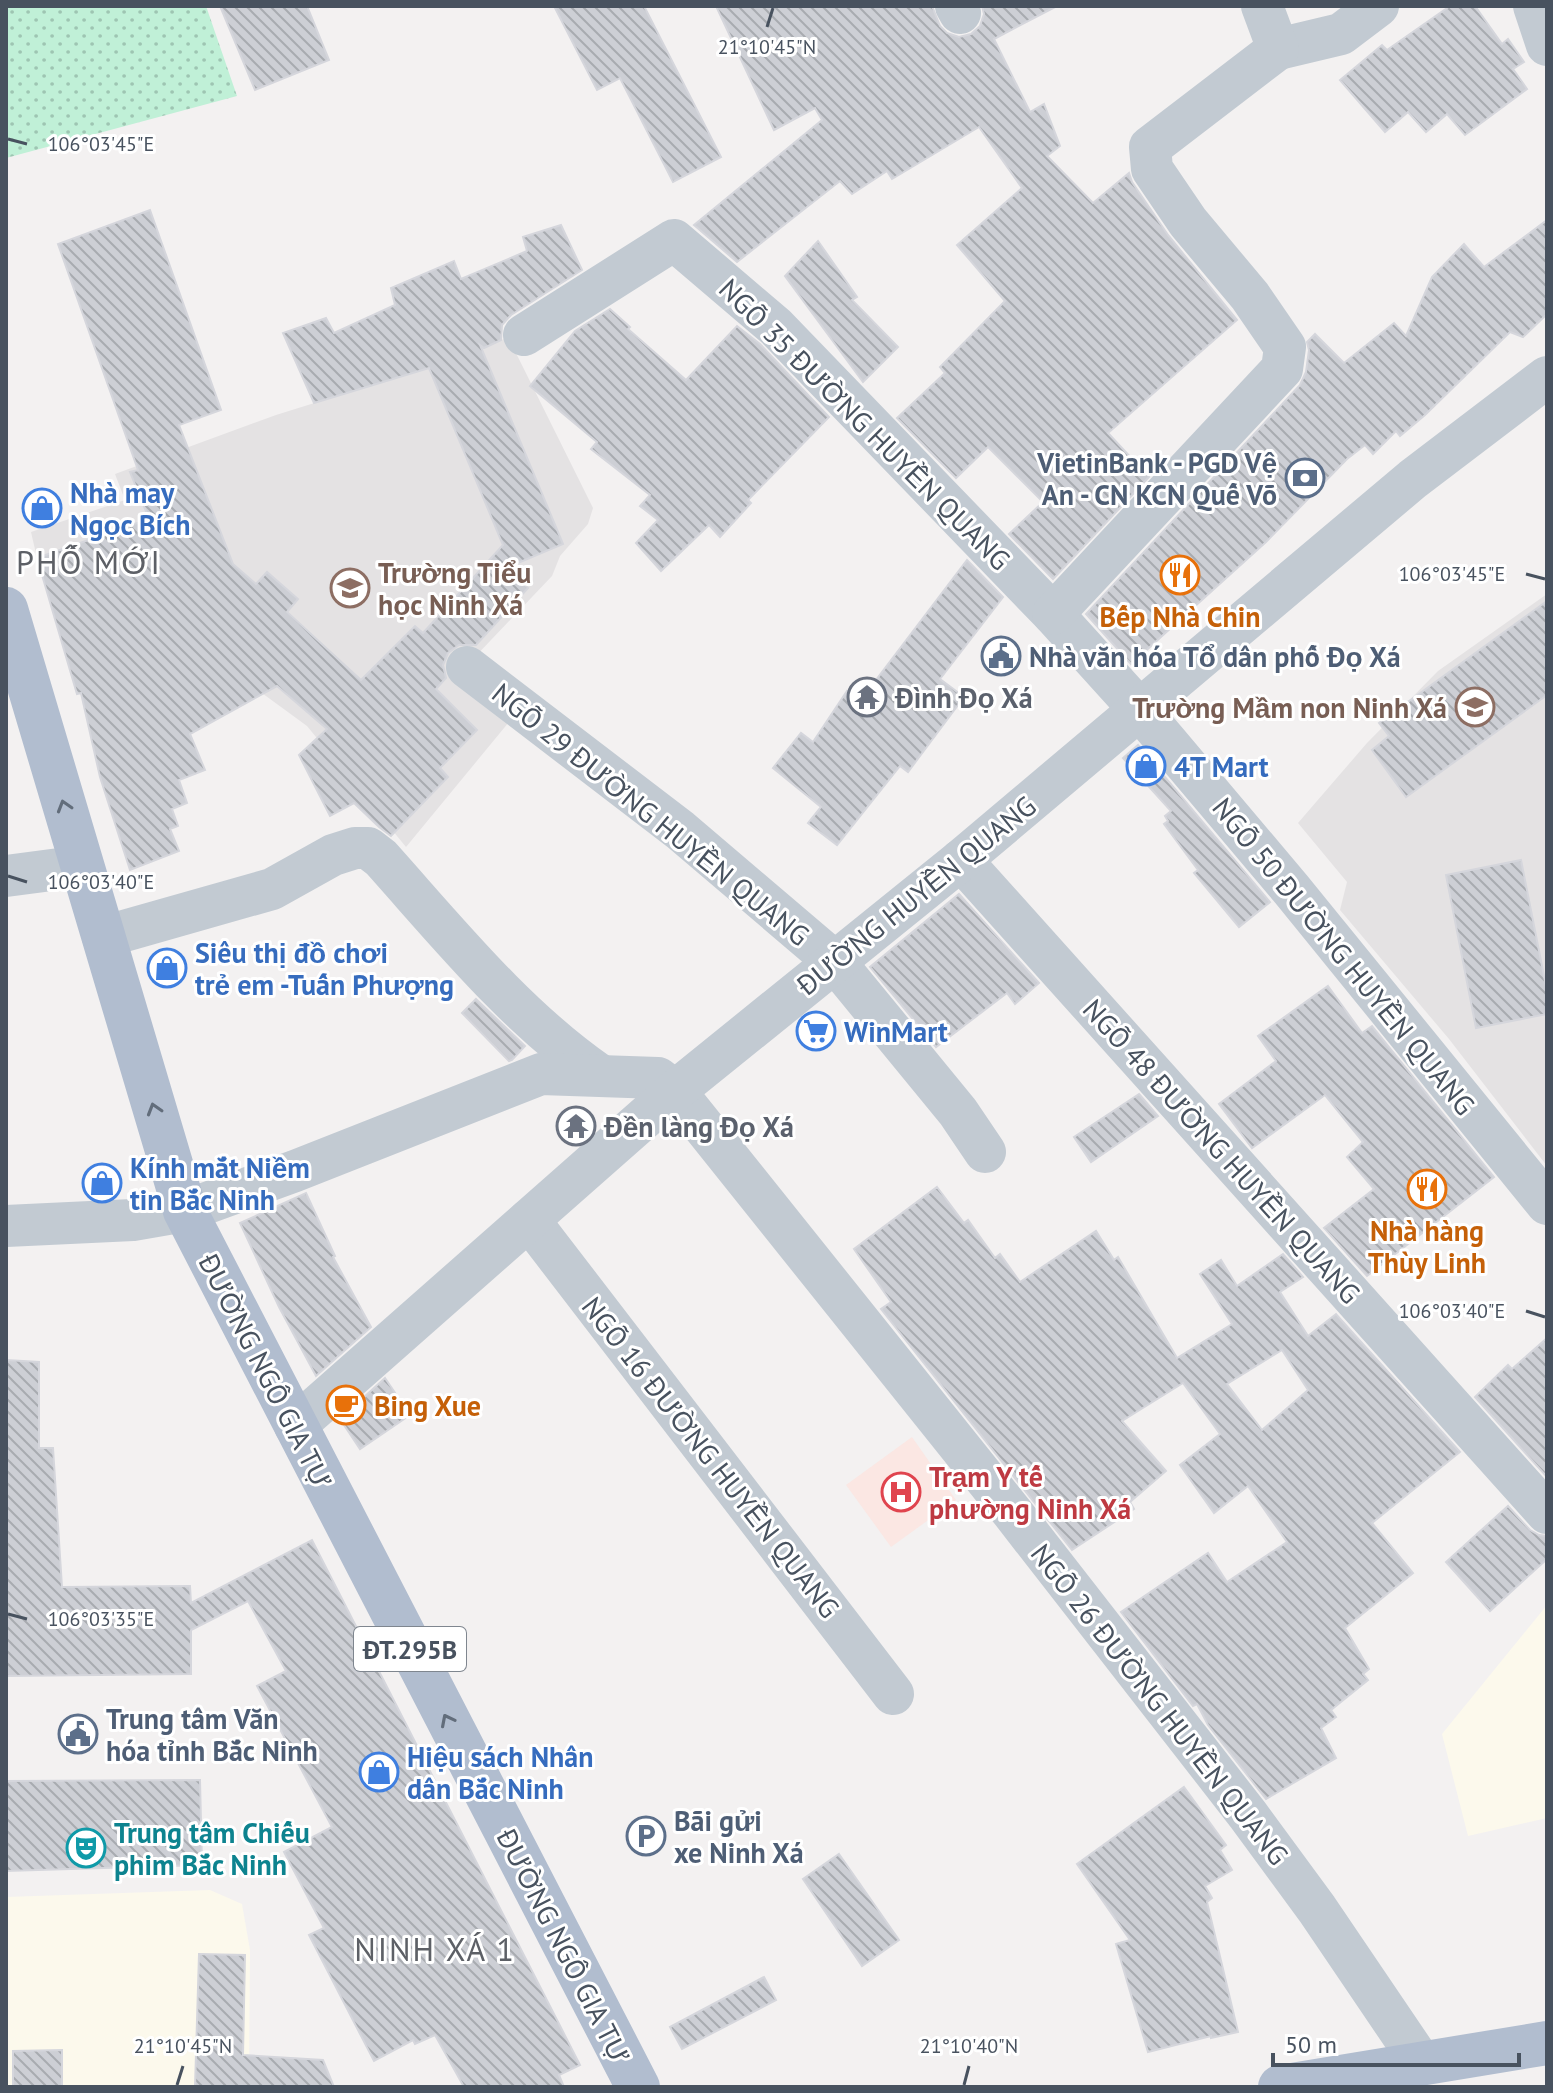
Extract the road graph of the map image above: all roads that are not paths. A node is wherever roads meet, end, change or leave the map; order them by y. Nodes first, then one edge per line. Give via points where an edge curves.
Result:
1 (1262, 6) edge
2 (1378, 6) edge
3 (1534, 6) edge
4 (1547, 45) edge
5 (1278, 49) junction
6 (524, 335) dead end
7 (1547, 377) edge
8 (6, 609) edge
9 (1053, 614) junction
10 (467, 667) dead end
11 (1139, 709) junction
12 (961, 860) junction
13 (82, 866) junction
14 (6, 876) edge
15 (103, 937) junction
16 (835, 962) junction
17 (600, 1075) junction
18 (675, 1091) junction
19 (985, 1152) dead end
20 (1547, 1204) edge
21 (185, 1211) junction
22 (529, 1220) junction
23 (6, 1226) edge
24 (295, 1426) junction
25 (1547, 1513) edge
26 (893, 1694) dead end
27 (1547, 2043) edge
28 (1422, 2064) junction
29 (1300, 2085) edge
30 (638, 2087) edge

1 - 5 street
2 - 5 street via 1341,34
3 - 4 street
5 - 9 street via 1150,147 1152,169 1285,347 1282,369
6 - 9 street, NGÕ 35 ĐƯỜNG HUYỀN QUANG via 674,240 776,327
7 - 11 street, ĐƯỜNG HUYỀN QUANG via 1413,479
13 -> 8 main road, ĐƯỜNG NGÔ GIA TỰ / ĐT.295B
9 - 11 street, NGÕ 35 ĐƯỜNG HUYỀN QUANG
10 - 16 street, NGÕ 29 ĐƯỜNG HUYỀN QUANG via 680,830
11 - 12 street, ĐƯỜNG HUYỀN QUANG
11 - 20 street, NGÕ 50 ĐƯỜNG HUYỀN QUANG
12 - 16 street, ĐƯỜNG HUYỀN QUANG
12 - 25 street, NGÕ 48 ĐƯỜNG HUYỀN QUANG
13 - 14 street
13 - 15 main road, ĐƯỜNG NGÔ GIA TỰ / ĐT.295B
15 - 17 street via 272,889 333,855 368,848 562,1049
21 -> 15 main road, ĐƯỜNG NGÔ GIA TỰ / ĐT.295B
16 - 18 street, ĐƯỜNG HUYỀN QUANG
16 - 19 street, NGÕ 29 ĐƯỜNG HUYỀN QUANG
17 - 18 street via 658,1078
17 - 21 street via 530,1077
18 - 22 street, ĐƯỜNG HUYỀN QUANG
18 - 28 street, NGÕ 26 ĐƯỜNG HUYỀN QUANG via 1248,1815
21 - 23 street via 133,1220
21 - 24 main road, ĐƯỜNG NGÔ GIA TỰ / ĐT.295B
22 - 24 street, ĐƯỜNG HUYỀN QUANG
22 - 26 street, NGÕ 16 ĐƯỜNG HUYỀN QUANG
30 -> 24 main road, ĐƯỜNG NGÔ GIA TỰ / ĐT.295B
27 - 28 main road
28 - 29 main road

